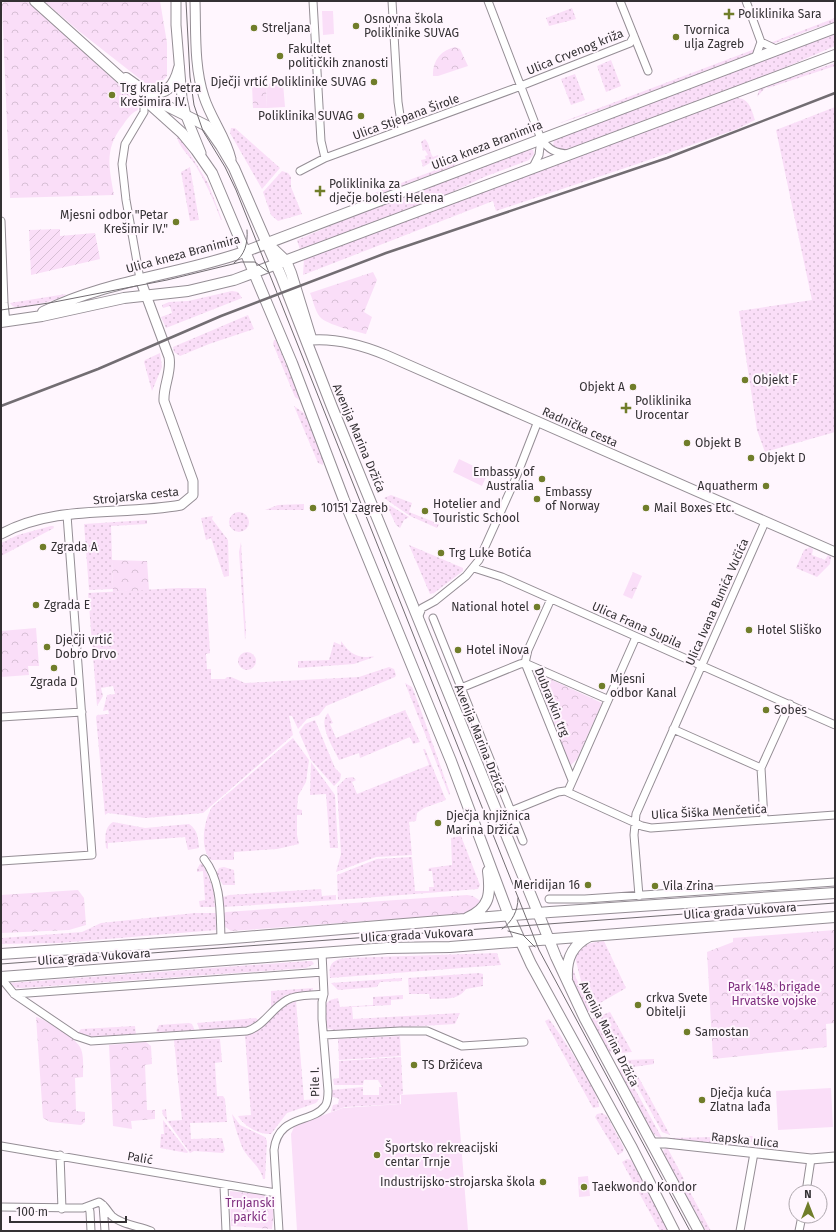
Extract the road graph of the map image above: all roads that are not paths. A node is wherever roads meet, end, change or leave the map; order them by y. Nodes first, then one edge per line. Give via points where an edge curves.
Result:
1 (36, 1) edge
2 (195, 1) edge
3 (313, 1) edge
4 (392, 1) edge
5 (488, 1) edge
6 (620, 1) edge
7 (746, 1) edge
8 (175, 2) edge
9 (835, 28) edge
10 (634, 36) junction
11 (761, 42) junction
12 (778, 50) junction
13 (835, 55) edge
14 (755, 59) junction
15 (179, 68) junction
16 (648, 72) dead end
17 (522, 86) junction
18 (145, 96) junction
19 (186, 116) junction
20 (402, 129) junction
21 (541, 139) junction
22 (569, 154) junction
23 (325, 158) junction
24 (205, 161) junction
25 (532, 167) junction
26 (234, 168) junction
27 (300, 171) dead end
28 (1, 221) edge
29 (267, 243) junction
30 (246, 251) junction
31 (281, 263) junction
32 (255, 272) junction
33 (140, 279) junction
34 (145, 295) junction
35 (33, 318) junction
36 (4, 322) edge
37 (311, 340) junction
38 (315, 365) junction
39 (538, 421) junction
40 (67, 515) junction
41 (765, 522) junction
42 (1, 534) edge
43 (835, 552) edge
44 (474, 568) junction
45 (551, 599) junction
46 (418, 618) junction
47 (433, 618) dead end
48 (636, 637) junction
49 (525, 663) junction
50 (702, 665) junction
51 (461, 688) junction
52 (607, 699) junction
53 (790, 704) junction
54 (82, 712) junction
55 (1, 717) edge
56 (835, 724) edge
57 (673, 730) junction
58 (761, 768) junction
59 (572, 780) junction
60 (568, 791) junction
61 (511, 811) junction
62 (835, 816) edge
63 (764, 820) junction
64 (634, 822) junction
65 (523, 841) dead end
66 (487, 855) junction
67 (204, 859) dead end
68 (1, 861) edge
69 (835, 882) edge
70 (835, 893) edge
71 (639, 896) junction
72 (549, 899) dead end
73 (537, 913) junction
74 (509, 916) junction
75 (835, 917) edge
76 (458, 920) junction
77 (595, 934) junction
78 (548, 938) junction
79 (222, 939) junction
80 (521, 941) junction
81 (322, 953) junction
82 (1, 954) edge
83 (323, 972) junction
84 (1, 977) edge
85 (569, 984) junction
86 (14, 994) junction
87 (324, 994) junction
88 (324, 1035) junction
89 (524, 1042) dead end
90 (652, 1143) junction
91 (1, 1146) edge
92 (754, 1153) junction
93 (60, 1155) junction
94 (811, 1158) junction
95 (835, 1158) edge
96 (807, 1184) edge
97 (224, 1186) junction
98 (276, 1193) junction
99 (104, 1206) junction
100 (1, 1207) edge
101 (89, 1207) junction
102 (62, 1209) junction
103 (90, 1231) edge
104 (105, 1231) edge
105 (151, 1231) edge
106 (226, 1231) edge
107 (279, 1231) edge
108 (674, 1231) edge
109 (699, 1231) edge
110 (740, 1231) edge

1 - 18 main road via 114,70 125,83
2 - 26 street via 201,88 225,140
3 - 23 street via 321,141
4 - 20 street
5 - 17 street, Ulica Crvenog križa
6 - 10 street
7 - 11 street
8 - 15 street
9 - 12 main road, Ulica kneza Branimira
10 - 16 street
10 - 17 street, Ulica Crvenog križa via 630,43
11 - 12 street
11 - 14 street
12 - 14 main road, Ulica kneza Branimira
13 - 22 main road, Ulica kneza Branimira
14 - 21 main road, Ulica kneza Branimira
15 - 18 main road via 176,80 166,92
15 - 19 street
17 - 20 street, Ulica Stjepana Širole
17 - 21 street, Ulica Crvenog križa
18 - 19 main road
18 - 24 main road via 182,133
18 - 33 street via 144,112 125,144 122,164
19 - 24 street
19 - 26 main road via 203,123 210,130
20 - 23 street, Ulica Stjepana Širole
21 - 22 street, Ulica Crvenog križa via 556,153
21 - 25 street via 539,155
21 - 29 main road, Ulica kneza Branimira
22 - 25 main road, Ulica kneza Branimira
23 - 27 street, Ulica Stjepana Širole
24 - 30 main road
25 - 31 main road, Ulica kneza Branimira
26 - 29 main road
28 - 36 street
29 - 30 main road, Ulica kneza Branimira
29 - 31 main road, Avenija Marina Držića
30 - 32 main road
30 - 33 main road, Ulica kneza Branimira via 216,261
31 - 32 main road, Ulica kneza Branimira
31 - 37 main road via 302,303
31 - 38 main road, Avenija Marina Držića
32 - 34 main road, Ulica kneza Branimira via 208,287
32 - 66 main road
33 - 34 street, Strojarska cesta
33 - 35 main road, Ulica kneza Branimira via 65,301
34 - 35 main road, Ulica kneza Branimira via 110,300
34 - 40 street, Strojarska cesta via 169,357 170,367 164,400 194,482 193,495 184,504 177,506
35 - 36 main road, Ulica kneza Branimira
37 - 38 main road
37 - 39 street, Radnička cesta via 343,341 376,351
38 - 46 main road, Avenija Marina Držića
39 - 41 street, Radnička cesta
39 - 44 street via 504,506
40 - 42 street, Strojarska cesta via 27,523
40 - 54 street
41 - 43 street, Radnička cesta
41 - 50 street, Ulica Ivana Bunića Vučića
44 - 45 street, Ulica Frana Supila via 490,572
44 - 46 street via 435,601 422,608
45 - 48 street, Ulica Frana Supila
45 - 49 street via 528,650
46 - 73 main road, Avenija Marina Držića
47 - 51 street, Avenija Marina Držića
48 - 50 street, Ulica Frana Supila
48 - 52 street
49 - 51 street
49 - 52 street, Dubravkin trg
49 - 59 street, Dubravkin trg
50 - 53 street, Ulica Frana Supila
50 - 57 street, Ulica Ivana Bunića Vučića
51 - 61 street, Avenija Marina Držića
52 - 59 street
53 - 56 street, Ulica Frana Supila
53 - 58 street
54 - 55 street
54 - 68 street via 92,855
57 - 58 street
57 - 64 street, Ulica Ivana Bunića Vučića
58 - 63 street
59 - 60 street
60 - 61 street via 558,792
60 - 64 street, Ulica Šiška Menčetića
61 - 65 street, Avenija Marina Držića
62 - 63 street, Ulica Šiška Menčetića
63 - 64 street, Ulica Šiška Menčetića via 656,828
64 - 71 street, Ulica Ivana Bunića Vučića
66 - 74 main road
66 - 76 main road via 490,886 487,901 477,913
67 - 79 street via 212,870 217,884
69 - 71 street, Ulica grada Vukovara
70 - 73 main road, Ulica grada Vukovara
71 - 72 street, Ulica grada Vukovara
73 - 74 main road, Ulica grada Vukovara
73 - 78 main road, Avenija Marina Držića
74 - 76 main road, Ulica grada Vukovara
74 - 80 main road
75 - 77 main road, Ulica grada Vukovara
76 - 79 main road, Ulica grada Vukovara
77 - 78 main road, Ulica grada Vukovara
77 - 85 main road via 583,940 570,953 567,968
78 - 80 main road, Ulica grada Vukovara
78 - 85 main road, Avenija Marina Držića
79 - 82 main road, Ulica grada Vukovara
80 - 81 main road, Ulica grada Vukovara
80 - 108 main road
81 - 83 street, Pile I.
81 - 84 main road, Ulica grada Vukovara
83 - 86 street
83 - 87 street, Pile I.
84 - 86 street, Ulica grada Vukovara
85 - 90 main road, Avenija Marina Držića via 585,1019
86 - 87 street, Ulica grada Vukovara via 76,1036 91,1042 247,1031 258,1027 288,999 295,996
87 - 88 street, Pile I.
88 - 89 street via 400,1030 427,1031 462,1046
88 - 98 street, Pile I. via 327,1101 322,1109 291,1124 278,1136 274,1150
90 - 92 street, Rapska ulica
90 - 109 main road, Avenija Marina Držića
91 - 93 street, Palić
92 - 94 street, Rapska ulica
92 - 110 street
93 - 97 street, Palić
93 - 102 street
94 - 95 street, Rapska ulica
94 - 96 street
97 - 98 street, Palić
97 - 106 street
98 - 107 street, Pile I.
99 - 101 street via 99,1202
99 - 104 street
99 - 105 street via 112,1216
100 - 102 street
101 - 102 street
101 - 103 street

